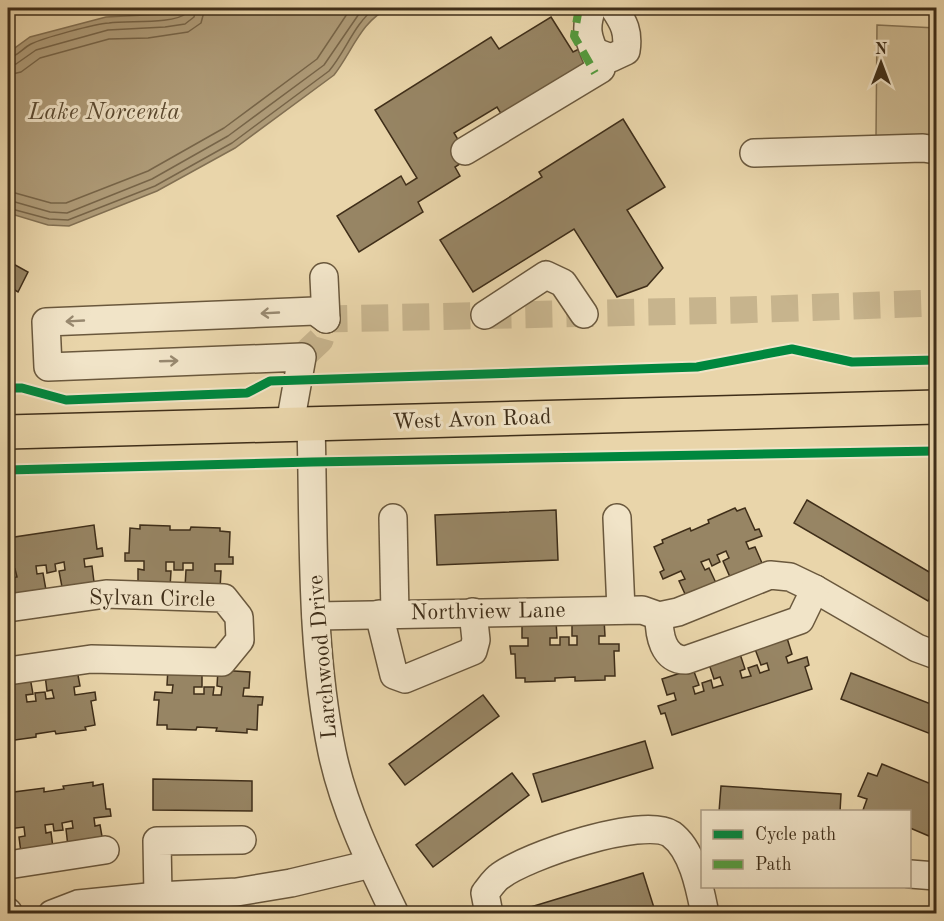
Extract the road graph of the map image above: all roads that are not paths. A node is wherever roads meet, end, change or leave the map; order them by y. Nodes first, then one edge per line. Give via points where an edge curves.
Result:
1 (592, 8) edge
2 (614, 8) edge
3 (596, 52) junction
4 (936, 150) edge
5 (465, 151) dead end
6 (754, 153) dead end
7 (324, 277) dead end
8 (584, 314) dead end
9 (485, 315) dead end
10 (936, 407) edge
11 (300, 424) junction
12 (8, 432) edge
13 (393, 518) dead end
14 (617, 518) dead end
15 (815, 589) junction
16 (8, 608) edge
17 (621, 610) junction
18 (473, 612) junction
19 (387, 614) junction
20 (316, 616) junction
21 (659, 616) junction
22 (936, 655) edge
23 (8, 671) edge
24 (242, 840) dead end
25 (105, 850) dead end
26 (371, 864) junction
27 (8, 865) edge
28 (699, 873) edge
29 (911, 874) edge
30 (936, 876) edge
31 (701, 888) edge
32 (143, 902) edge
33 (238, 902) edge
34 (52, 914) edge
35 (395, 914) edge
36 (489, 914) edge
37 (705, 914) edge

1 - 3 street via 587,22
2 - 3 street via 627,27 626,51 610,58
3 - 5 street via 601,69
4 - 6 street
7 -> 11 street, Larchwood Drive via 326,319 315,311 46,322 48,367 302,357
8 - 9 street via 562,283 546,275
10 - 11 main road, West Avon Road
11 - 12 main road, West Avon Road
11 - 20 street, Larchwood Drive
13 - 19 street
14 - 17 street
15 - 21 street, Northview Lane via 790,577 770,575
15 - 21 street via 800,620 686,660 670,656 659,633
15 - 22 street, Northview Lane
16 - 23 street, Sylvan Circle via 106,594 224,598 239,617 240,640 222,662 91,658
17 - 18 street, Northview Lane
17 - 21 street, Northview Lane via 642,610
18 - 19 street, Northview Lane
18 - 19 street via 473,651 405,679 394,675
19 - 20 street, Northview Lane
20 - 26 street, Larchwood Drive via 333,753 346,802
24 - 32 street via 157,841
25 - 27 street
26 - 33 street via 291,883
26 - 35 street, Larchwood Drive
28 - 36 street via 670,834 650,829 621,831 535,857 500,876 485,893
29 - 30 street
31 - 37 street
32 - 33 street
32 - 34 street via 78,904

